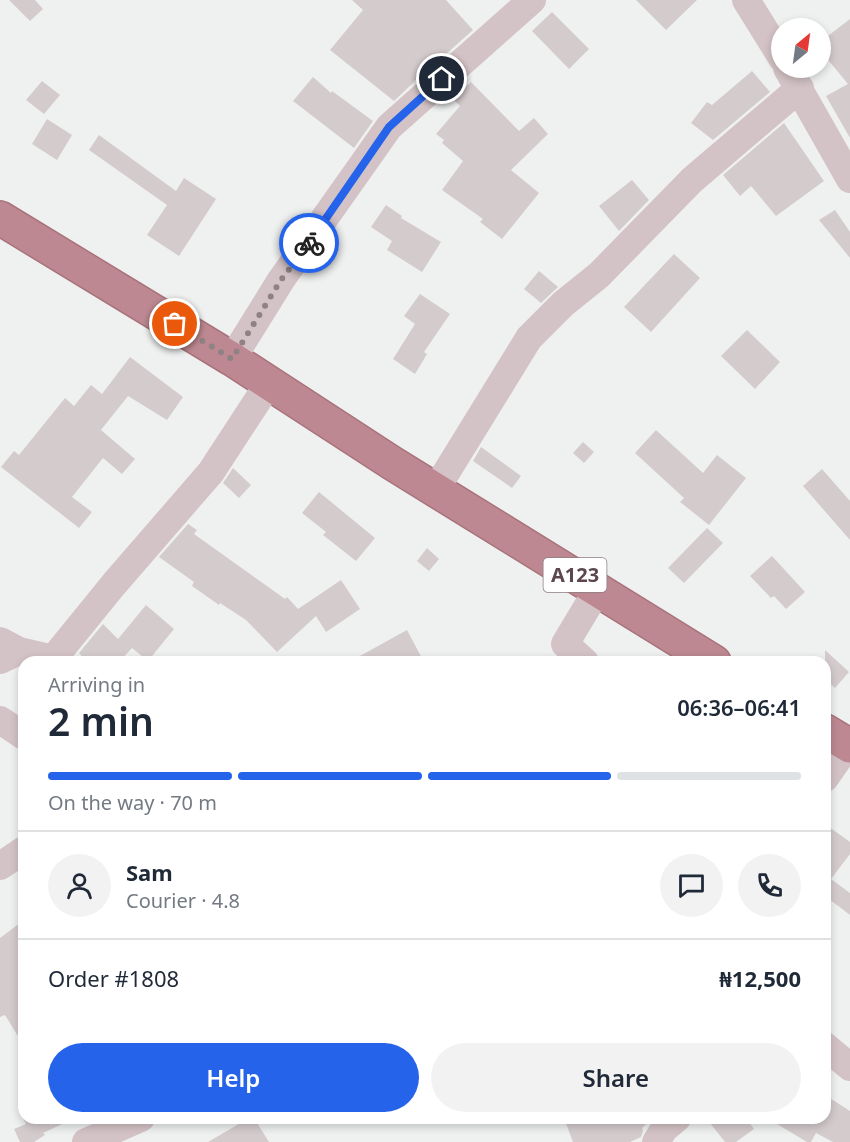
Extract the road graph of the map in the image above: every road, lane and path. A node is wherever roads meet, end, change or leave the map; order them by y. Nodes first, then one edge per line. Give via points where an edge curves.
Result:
1 (532, 0) edge
2 (746, 0) edge
3 (771, 40) edge
4 (793, 78) edge
5 (850, 179) edge
6 (2, 222) edge
7 (232, 359) junction
8 (268, 383) junction
9 (436, 489) junction
10 (598, 589) junction
11 (6, 651) edge
12 (33, 656) edge
13 (57, 656) edge
14 (578, 656) edge
15 (704, 656) edge
16 (0, 720) edge
17 (18, 732) edge
18 (841, 741) edge
19 (831, 764) edge
20 (18, 854) edge
21 (0, 866) edge
22 (831, 1051) edge
23 (850, 1067) edge
24 (127, 1124) edge
25 (670, 1124) edge
26 (86, 1142) edge
27 (656, 1142) edge

1 - 7 street via 389,127 281,280
2 - 3 street
4 - 5 street
4 - 9 street via 599,275 529,339
6 - 7 highway, A123
7 - 8 highway, A123
8 - 9 highway, A123
8 - 13 street via 211,472
9 - 10 highway, A123
10 - 14 street via 565,644
10 - 15 highway, A123
11 - 12 street
16 - 17 street
18 - 19 street
20 - 21 street
22 - 23 street
24 - 26 street
25 - 27 street

